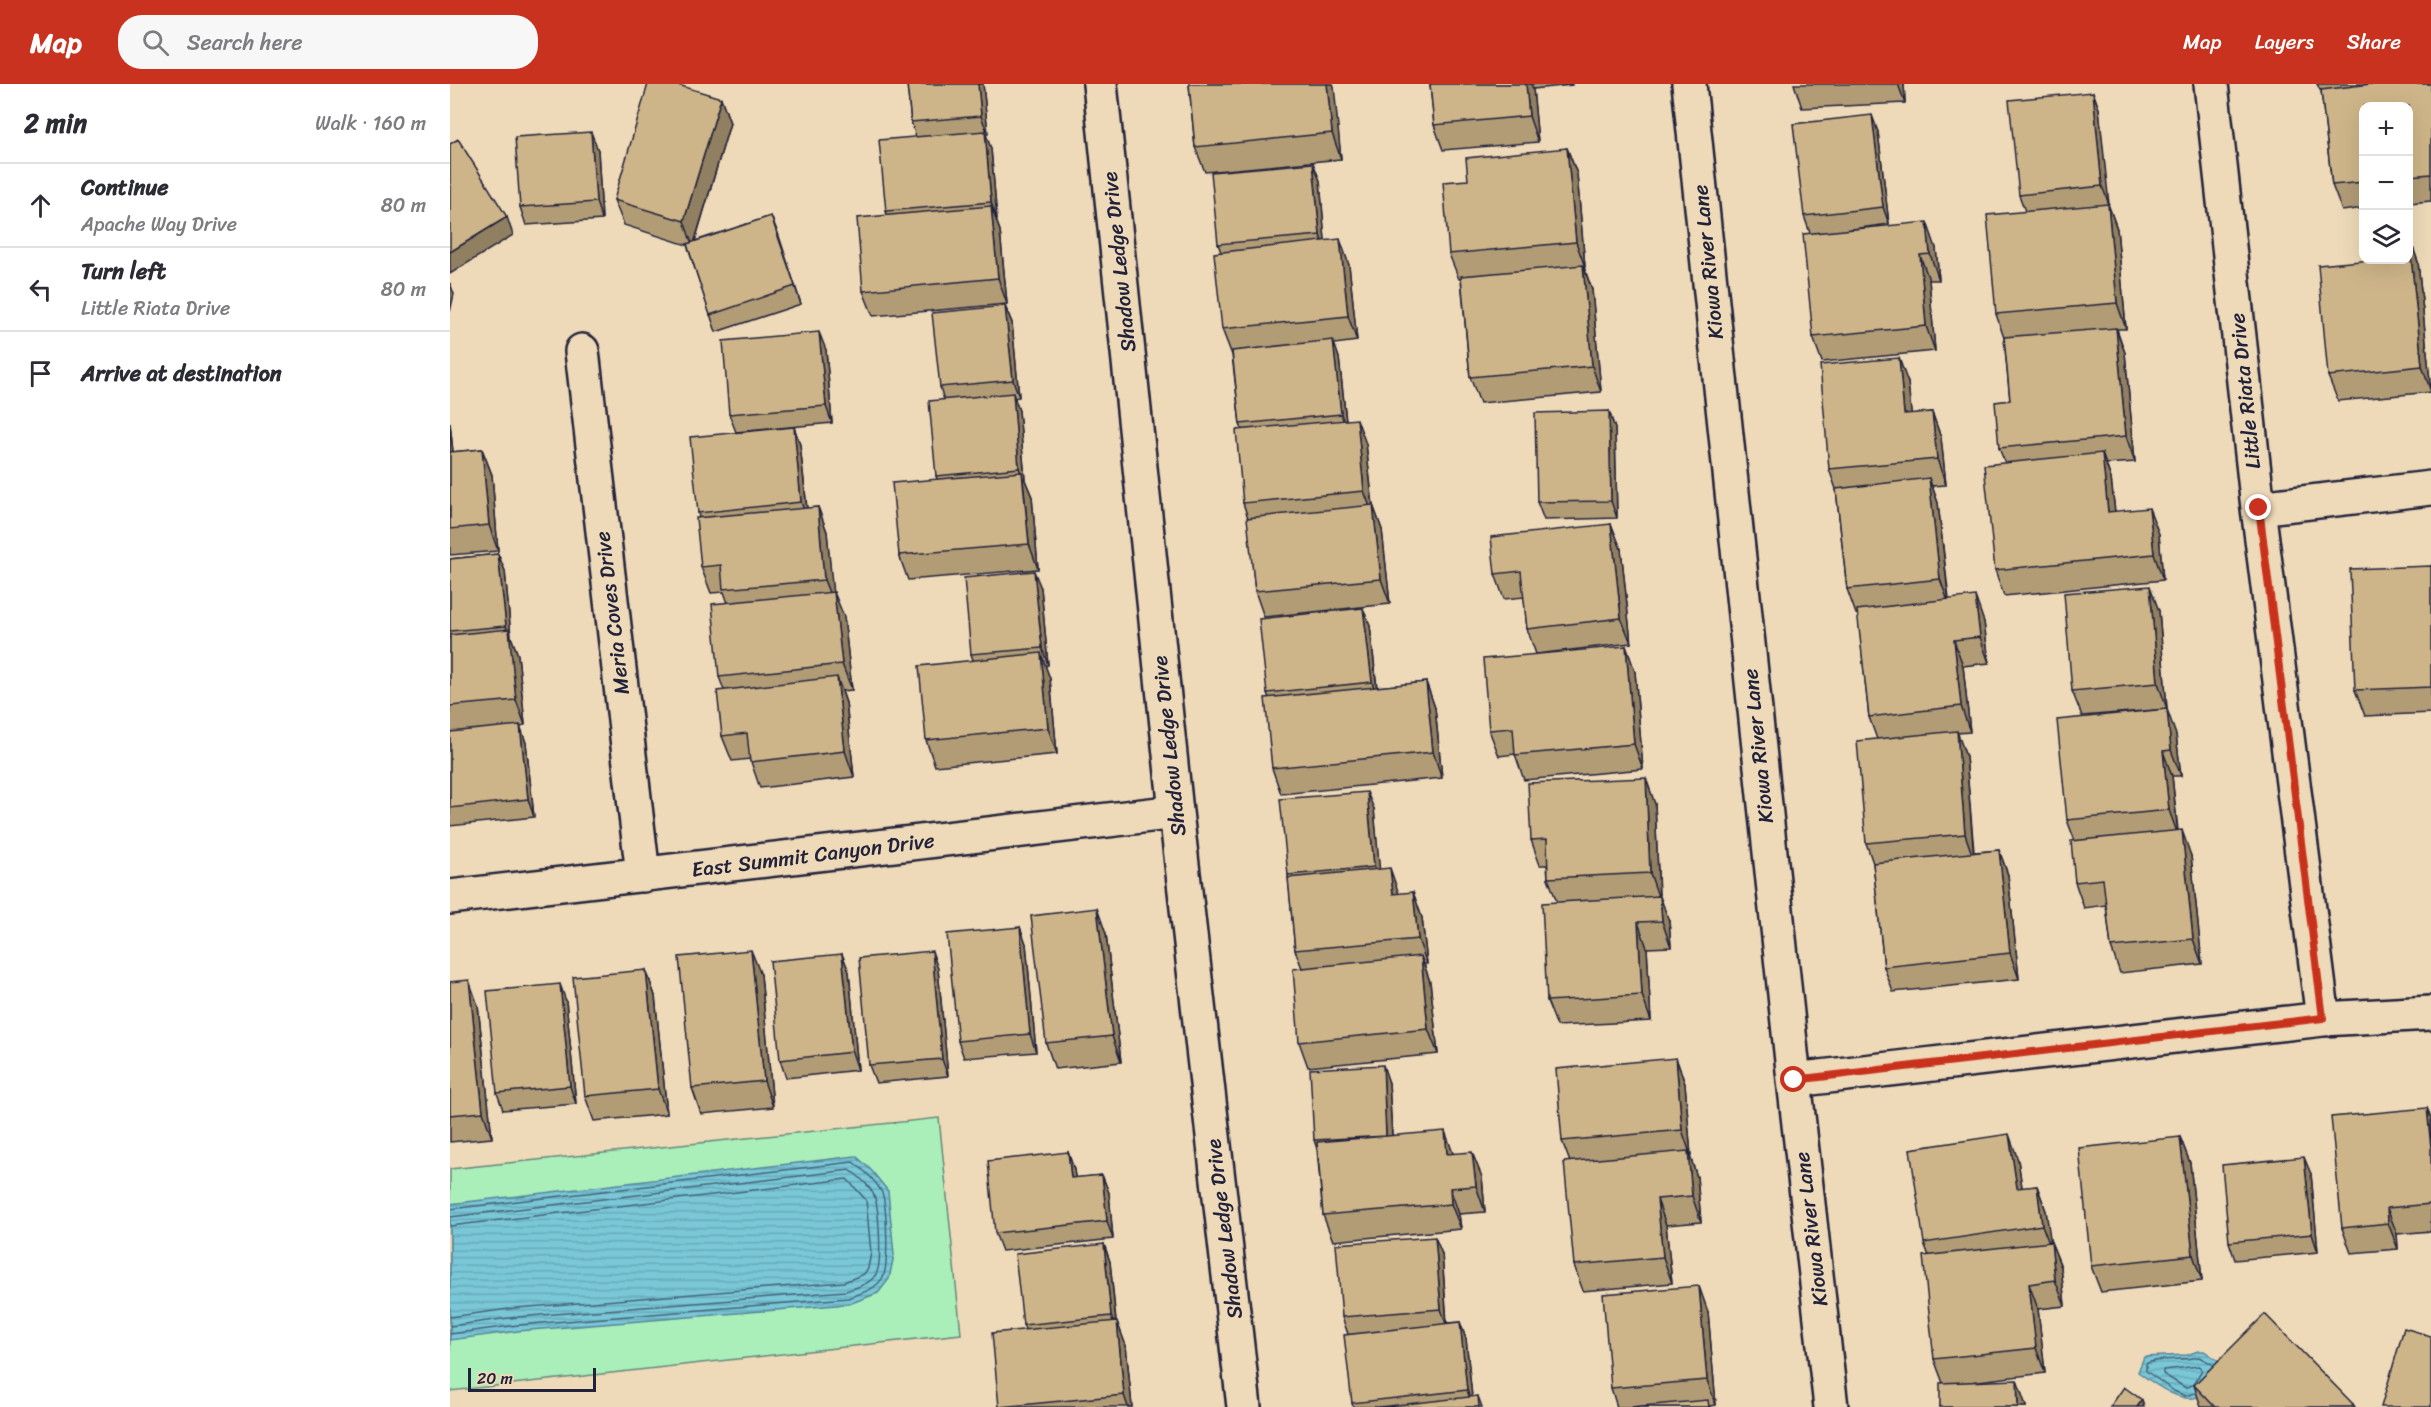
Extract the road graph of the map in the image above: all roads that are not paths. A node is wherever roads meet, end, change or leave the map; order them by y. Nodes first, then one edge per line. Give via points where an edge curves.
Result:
1 (1100, 84) edge
2 (1689, 84) edge
3 (2211, 84) edge
4 (582, 351) dead end
5 (2431, 488) edge
6 (2259, 508) junction
7 (1176, 812) junction
8 (643, 875) junction
9 (450, 897) edge
10 (2431, 1013) edge
11 (2323, 1018) junction
12 (1794, 1080) junction
13 (1244, 1407) edge
14 (1832, 1407) edge

1 - 7 street, Shadow Ledge Drive
2 - 12 street, Kiowa River Lane
3 - 6 street, Little Riata Drive
4 - 8 street, Meria Coves Drive
5 - 6 street
6 - 11 street, Little Riata Drive
7 - 8 street, East Summit Canyon Drive
7 - 13 street, Shadow Ledge Drive
8 - 9 street, East Summit Canyon Drive
10 - 11 street
11 - 12 street
12 - 14 street, Kiowa River Lane

